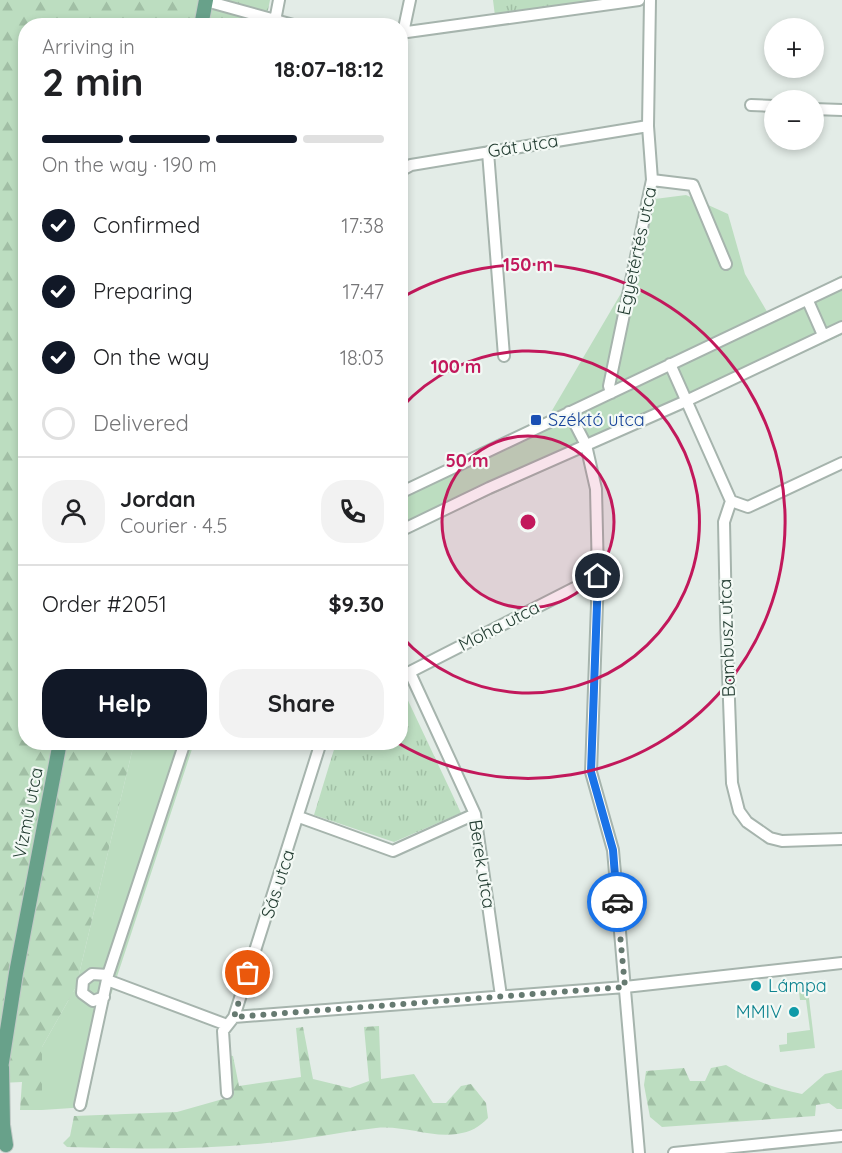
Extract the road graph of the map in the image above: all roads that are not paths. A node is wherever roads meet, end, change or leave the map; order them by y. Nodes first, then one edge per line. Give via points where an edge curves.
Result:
1 (279, 0) edge
2 (410, 0) edge
3 (639, 0) edge
4 (650, 0) edge
5 (206, 1) edge
6 (203, 18) edge
7 (259, 18) edge
8 (275, 18) edge
9 (406, 18) edge
10 (408, 32) edge
11 (751, 105) dead end
12 (764, 106) edge
13 (824, 110) edge
14 (842, 111) edge
15 (648, 126) junction
16 (488, 152) junction
17 (408, 167) edge
18 (652, 180) junction
19 (726, 264) dead end
20 (842, 283) edge
21 (808, 301) junction
22 (842, 327) edge
23 (823, 335) junction
24 (504, 356) dead end
25 (670, 364) junction
26 (611, 393) junction
27 (686, 401) junction
28 (569, 412) junction
29 (586, 445) junction
30 (842, 463) edge
31 (408, 489) edge
32 (731, 501) junction
33 (408, 527) edge
34 (598, 576) junction
35 (408, 673) edge
36 (408, 681) edge
37 (58, 750) edge
38 (182, 750) edge
39 (319, 750) edge
40 (475, 814) junction
41 (299, 817) junction
42 (842, 839) edge
43 (842, 963) edge
44 (108, 977) junction
45 (625, 987) junction
46 (501, 996) junction
47 (104, 997) junction
48 (231, 1021) junction
49 (1, 1071) edge
50 (227, 1093) dead end
51 (80, 1105) dead end
52 (842, 1136) edge
53 (7, 1147) edge
54 (704, 1151) edge
55 (639, 1153) edge
56 (674, 1153) edge

1 - 8 street
2 - 9 street
3 - 10 street
4 - 15 street, Egyetértés utca
5 - 6 main road
5 - 7 street
11 - 12 street
13 - 14 street
15 - 16 street, Gát utca
15 - 18 street, Egyetértés utca
16 - 17 street, Gát utca
16 - 24 street
18 - 19 street via 693,185
18 - 26 street, Egyetértés utca via 609,386
20 - 21 street
21 - 23 street
21 - 25 street
22 - 23 street
23 - 27 street
25 - 26 street
25 - 27 street
26 - 28 street
27 - 29 street
27 - 32 street
28 - 29 street
28 - 31 street
29 - 33 street
29 - 34 street via 596,489
30 - 32 street via 748,507
32 - 42 street, Bambusz utca via 724,522 726,617 732,783 739,811 747,822 770,838
34 - 35 street, Moha utca
34 - 45 street via 591,772 613,850
36 - 40 street, Berek utca
37 - 49 main road, Vízmű utca
38 - 44 street
39 - 41 street, Sás utca
40 - 41 street via 393,851
40 - 46 street, Berek utca
41 - 48 street, Sás utca
43 - 45 street
44 - 47 street
44 - 47 street via 92,974 83,981 82,993 93,1001
44 - 48 street
45 - 46 street
45 - 55 street
46 - 48 street
47 - 51 street
48 - 50 street, Sás utca via 223,1031
49 - 53 main road, Vízmű utca
52 - 54 street
54 - 56 street

